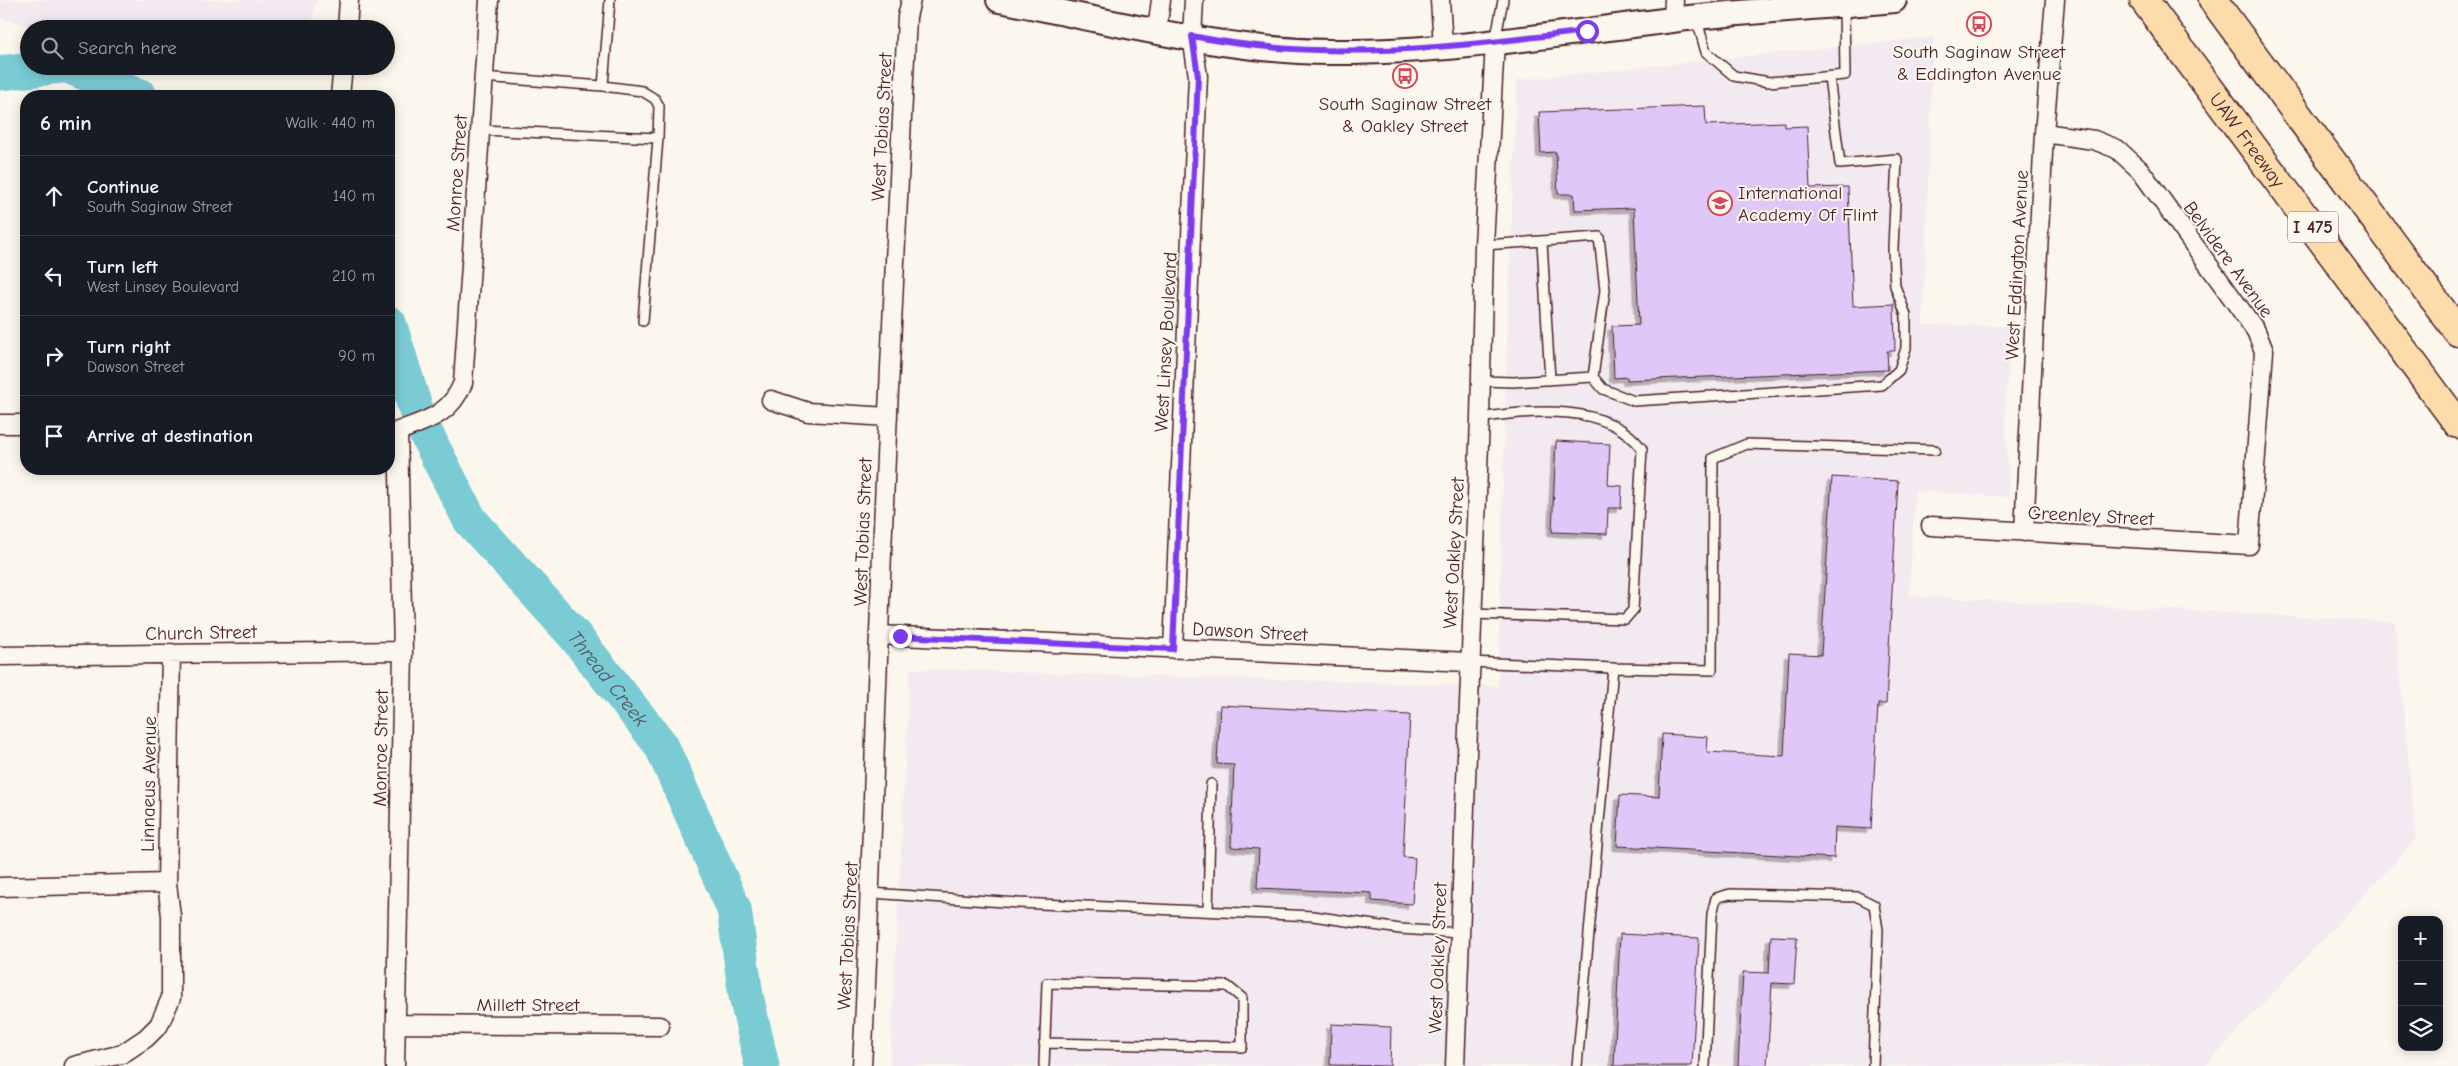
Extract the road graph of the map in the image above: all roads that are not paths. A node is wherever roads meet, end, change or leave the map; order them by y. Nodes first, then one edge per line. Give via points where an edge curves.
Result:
1 (349, 0) edge
2 (489, 0) edge
3 (610, 0) edge
4 (911, 0) edge
5 (999, 0) edge
6 (1161, 0) edge
7 (1194, 0) edge
8 (1440, 0) edge
9 (1503, 0) edge
10 (1894, 0) edge
11 (2055, 0) edge
12 (2144, 0) edge
13 (2213, 0) edge
14 (1820, 3) edge
15 (1844, 4) junction
16 (1681, 12) edge
17 (348, 20) edge
18 (1157, 30) junction
19 (1192, 36) junction
20 (1495, 42) junction
21 (1443, 46) junction
22 (342, 75) edge
23 (482, 77) junction
24 (1828, 77) junction
25 (603, 86) junction
26 (341, 90) edge
27 (481, 130) junction
28 (2044, 133) junction
29 (658, 138) junction
30 (1539, 242) junction
31 (1484, 245) junction
32 (643, 321) dead end
33 (2458, 332) edge
34 (1593, 377) junction
35 (1550, 380) junction
36 (1481, 381) junction
37 (772, 400) dead end
38 (888, 417) junction
39 (1480, 418) junction
40 (0, 424) edge
41 (20, 424) edge
42 (2458, 424) edge
43 (395, 427) edge
44 (1935, 450) dead end
45 (395, 452) edge
46 (1931, 526) dead end
47 (2024, 532) junction
48 (2249, 545) joint
49 (1472, 614) junction
50 (878, 634) junction
51 (1173, 649) junction
52 (403, 650) junction
53 (171, 654) junction
54 (0, 656) edge
55 (1469, 662) junction
56 (1613, 668) junction
57 (1211, 784) dead end
58 (167, 883) junction
59 (0, 887) edge
60 (871, 893) junction
61 (1208, 912) junction
62 (1460, 933) junction
63 (396, 1024) junction
64 (660, 1026) dead end
65 (1044, 1043) junction
66 (74, 1066) edge
67 (395, 1066) edge
68 (862, 1066) edge
69 (1044, 1066) edge
70 (1455, 1066) edge
71 (1577, 1066) edge
72 (1705, 1066) edge
73 (1873, 1066) edge

1 - 17 street
2 - 23 street, Monroe Street
3 - 25 lane
4 - 38 street, West Tobias Street via 907,17
5 - 18 main road
6 - 18 street
7 - 19 street, West Linsey Boulevard
8 - 21 street
9 - 20 lane
10 - 15 main road
11 - 28 street, West Eddington Avenue
12 - 42 highway, UAW Freeway / I 475
13 - 33 highway, I 475
14 - 15 main road
14 - 16 main road
15 - 24 lane via 1845,76
16 - 20 main road
16 - 24 lane via 1706,52 1734,76 1769,82
18 - 19 main road
19 - 21 main road via 1233,44 1330,52
19 - 51 street, West Linsey Boulevard via 1198,76
20 - 21 main road
20 - 31 street, West Oakley Street
22 - 26 street
23 - 25 lane
23 - 27 street, Monroe Street
24 - 34 lane via 1840,164 1897,159 1893,248 1895,286 1906,315 1906,348 1899,370 1882,385 1634,401 1603,389
25 - 29 lane via 642,91 655,99 659,106
27 - 29 lane
27 - 43 street, Monroe Street via 463,383 456,398 437,417
28 - 47 street, West Eddington Avenue
28 - 48 street, Belvidere Avenue via 2094,140 2117,149 2134,165 2256,331 2264,351
29 - 32 lane
30 - 31 lane
30 - 34 lane via 1600,237 1605,290
30 - 35 lane
31 - 36 street, West Oakley Street
34 - 35 lane
35 - 36 lane
36 - 39 street, West Oakley Street
37 - 38 street via 808,412
38 - 50 street, West Tobias Street
39 - 49 street, West Oakley Street
39 - 49 lane via 1526,411 1562,411 1611,425 1632,435 1642,449 1633,610 1625,619
40 - 41 street
44 - 56 lane via 1747,444 1713,458 1712,670
45 - 52 street, Monroe Street
46 - 47 street, Greenley Street
47 - 48 street, Greenley Street
49 - 55 street, West Oakley Street
50 - 51 street, Dawson Street
50 - 60 street, West Tobias Street
51 - 55 street, Dawson Street
52 - 53 street, Church Street
52 - 63 street, Monroe Street
53 - 54 street, Church Street
53 - 58 street, Linnaeus Avenue
55 - 56 lane
55 - 62 street, West Oakley Street
56 - 71 lane
57 - 61 lane
58 - 59 street
58 - 66 street, Linnaeus Avenue via 171,916 171,998 159,1025 122,1054
60 - 61 lane
60 - 68 street, West Tobias Street
61 - 62 lane via 1313,916 1400,930
62 - 70 street, West Oakley Street
63 - 64 street, Millett Street
63 - 67 street, Monroe Street
65 - 65 lane via 1047,983 1227,986 1242,998 1242,1047
65 - 69 lane
72 - 73 lane via 1712,914 1716,898 1730,894 1858,897 1874,905 1878,930

